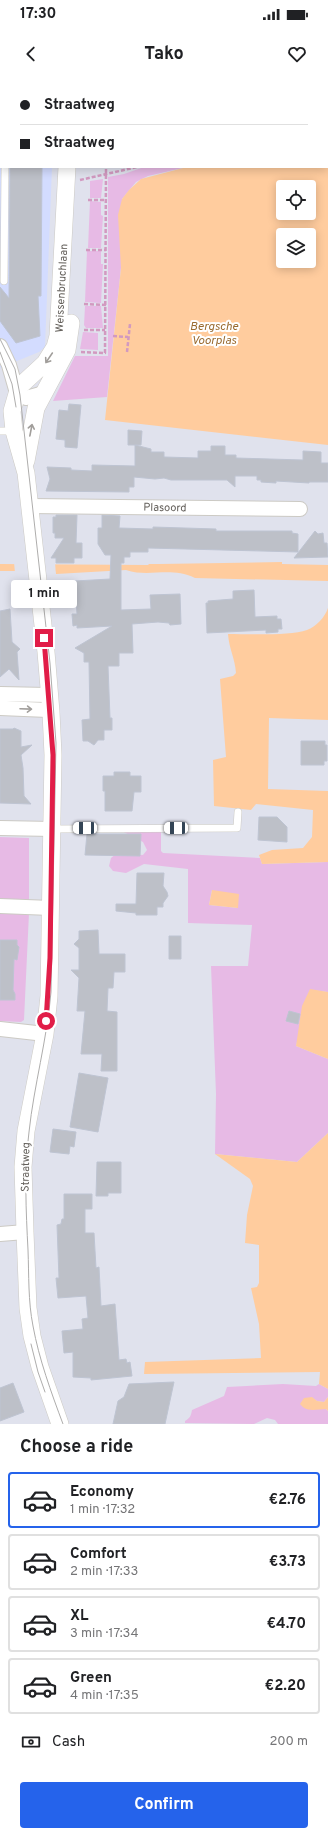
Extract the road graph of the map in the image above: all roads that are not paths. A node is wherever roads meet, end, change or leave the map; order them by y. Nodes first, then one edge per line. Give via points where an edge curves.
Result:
1 (67, 168) edge
2 (77, 174) edge
3 (3, 176) edge
4 (68, 268) junction
5 (4, 281) dead end
6 (71, 324) junction
7 (0, 346) edge
8 (17, 393) junction
9 (44, 393) junction
10 (7, 431) edge
11 (26, 468) junction
12 (29, 506) junction
13 (300, 509) dead end
14 (50, 693) junction
15 (0, 694) edge
16 (0, 708) edge
17 (51, 712) junction
18 (238, 812) dead end
19 (0, 828) edge
20 (52, 829) junction
21 (0, 906) edge
22 (51, 908) junction
23 (0, 1029) edge
24 (45, 1034) junction
25 (25, 1232) junction
26 (0, 1234) edge
27 (60, 1424) edge

1 - 4 street, Weissenbruchlaan
2 - 4 street, Weissenbruchlaan
3 - 5 lane
4 - 6 street, Weissenbruchlaan
6 -> 8 street, Weissenbruchlaan via 58,336 52,354 45,363 22,383
6 - 9 street, Weissenbruchlaan via 67,350
7 - 8 street via 9,365
8 - 9 street via 26,398
8 - 10 street
11 -> 9 street, Weissenbruchlaan via 33,416
10 - 11 street
11 - 12 street, Straatweg
12 - 13 street, Plasoord
12 - 14 street, Straatweg
14 - 15 street
14 - 17 street, Straatweg
16 -> 17 street
17 - 20 street, Straatweg
18 - 20 lane via 237,828
19 - 20 street
20 - 22 street, Straatweg
21 - 22 street
22 - 24 street, Straatweg via 49,996
23 - 24 street
24 - 25 street, Straatweg via 26,1131 23,1167
25 - 26 street
25 - 27 street, Straatweg via 28,1308 32,1336

